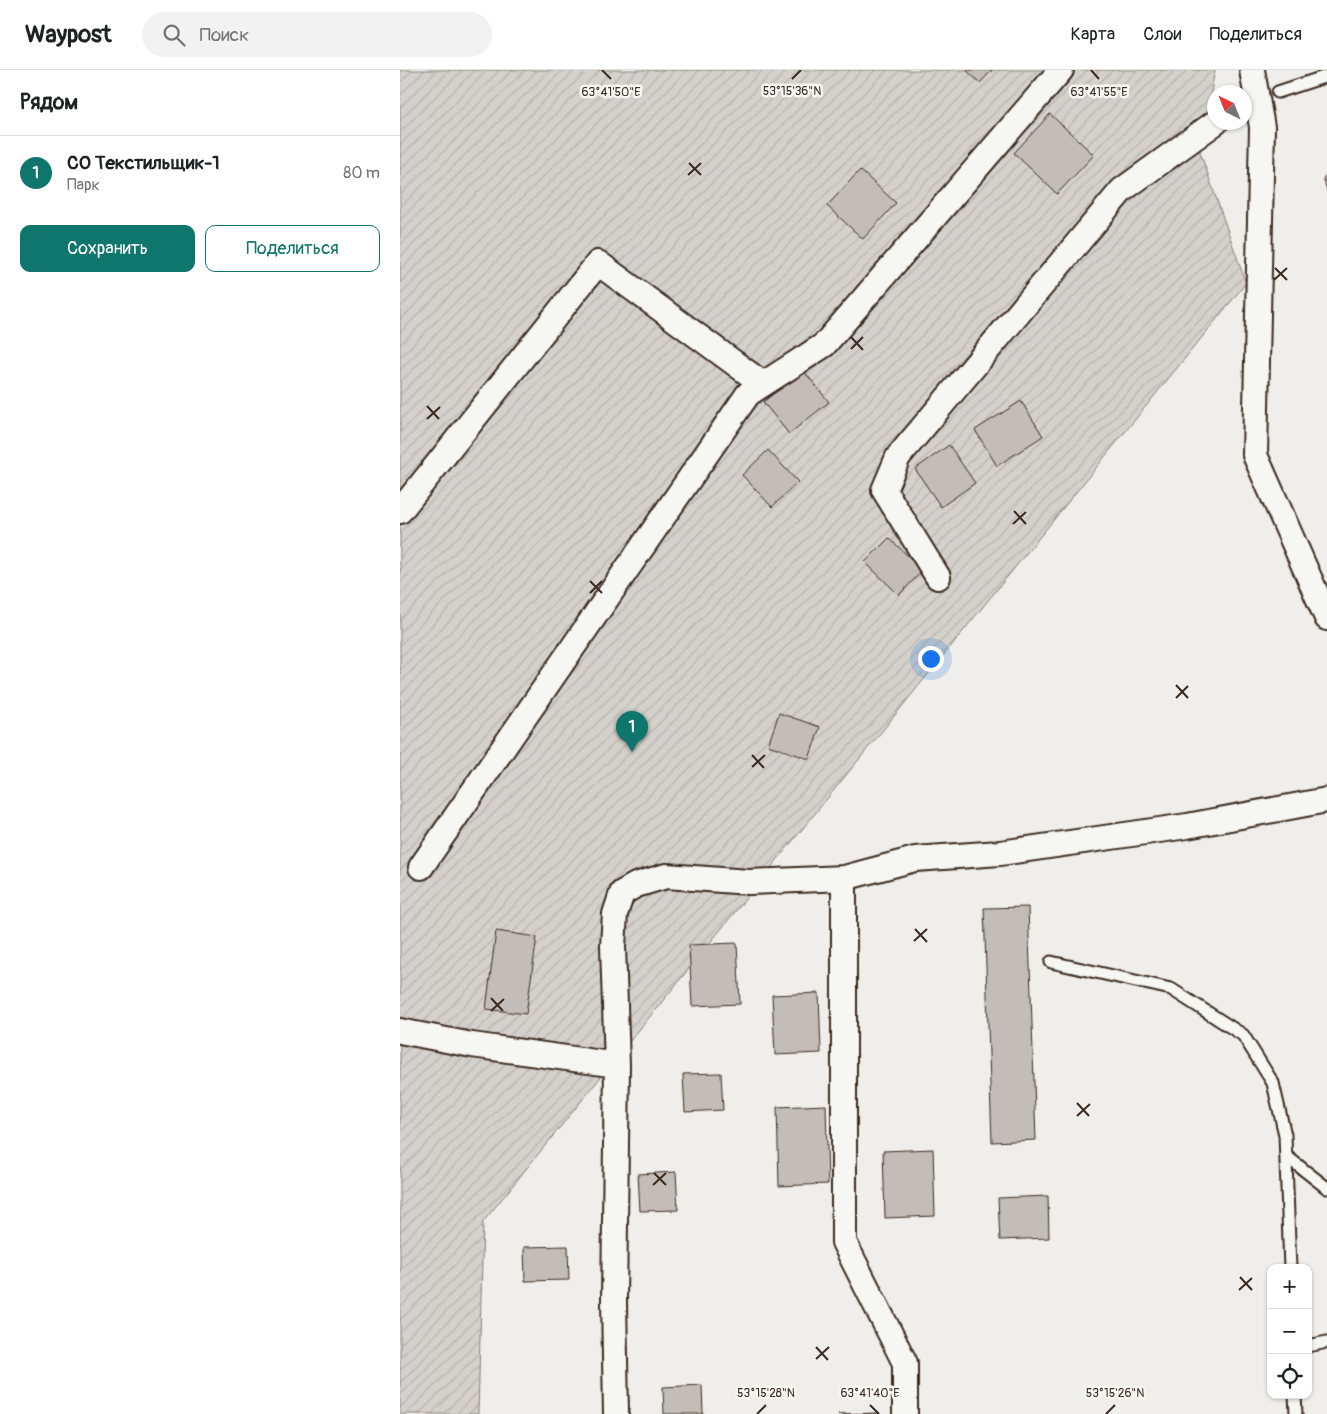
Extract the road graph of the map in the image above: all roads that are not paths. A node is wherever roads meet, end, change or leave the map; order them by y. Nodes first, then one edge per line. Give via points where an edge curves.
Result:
1 (1061, 70) edge
2 (1252, 70) edge
3 (1327, 76) edge
4 (1260, 96) edge
5 (1207, 129) edge
6 (763, 384) junction
7 (400, 511) edge
8 (938, 576) dead end
9 (1327, 618) edge
10 (1327, 800) edge
11 (422, 867) dead end
12 (844, 878) junction
13 (1052, 962) dead end
14 (400, 1031) edge
15 (617, 1065) junction
16 (1286, 1156) junction
17 (1327, 1188) edge
18 (1290, 1264) edge
19 (1327, 1342) edge
20 (1312, 1345) edge
21 (1295, 1399) edge
22 (616, 1414) edge
23 (905, 1414) edge
24 (1296, 1414) edge

1 - 6 street via 824,345
2 - 4 street
3 - 4 lane
4 - 9 street via 1255,455
5 - 8 street via 1122,190 898,457 884,490
6 - 7 street via 598,263
6 - 11 street via 748,394
10 - 12 street via 1187,826 1000,853 915,859
12 - 15 street via 749,882 666,876 622,893 615,914 613,946
12 - 23 street via 844,1242 905,1363
13 - 16 lane via 1172,989 1244,1035 1273,1083 1285,1135
14 - 15 street via 472,1045
15 - 22 street
16 - 17 lane
16 - 18 lane
19 - 20 lane
21 - 24 lane

